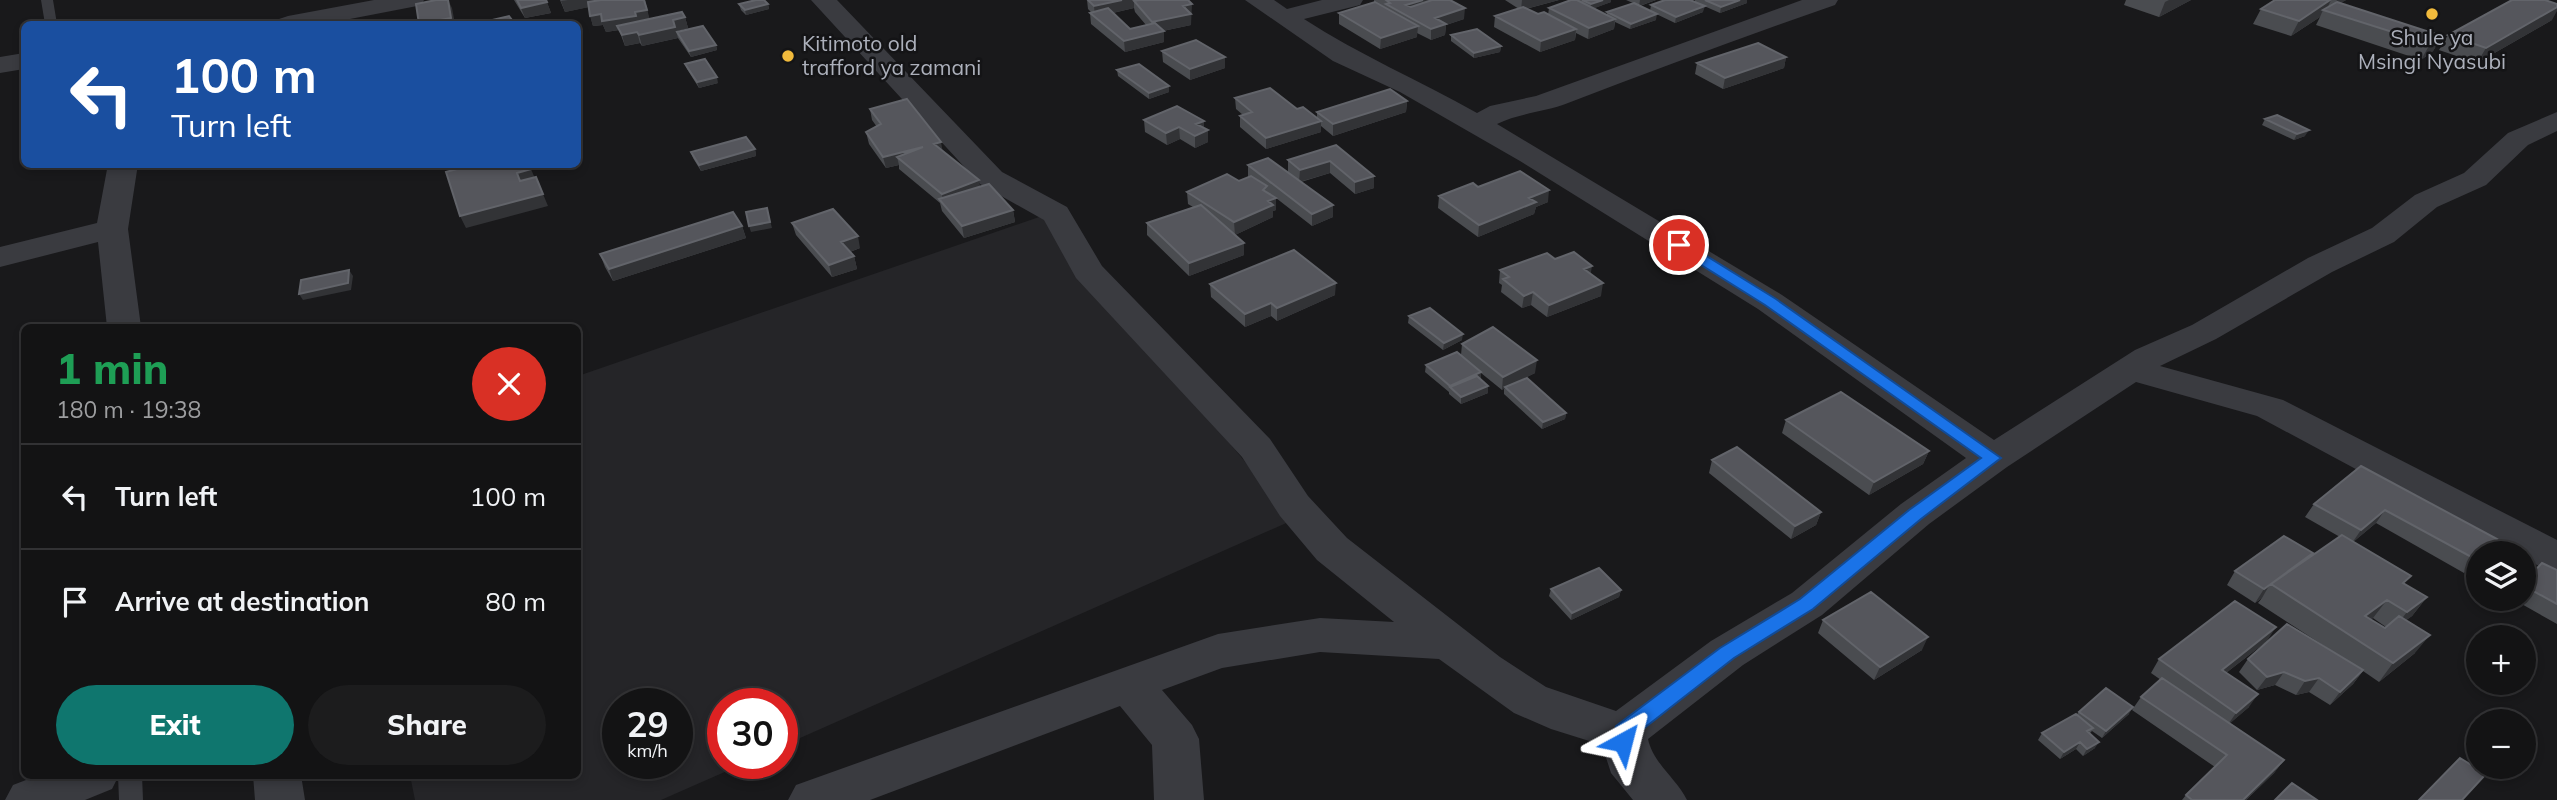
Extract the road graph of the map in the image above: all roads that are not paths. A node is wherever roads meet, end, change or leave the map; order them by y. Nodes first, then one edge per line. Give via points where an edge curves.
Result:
1 (47, 0) edge
2 (412, 0) edge
3 (823, 0) edge
4 (1351, 0) edge
5 (1826, 0) edge
6 (1270, 8) edge
7 (50, 21) edge
8 (304, 21) edge
9 (21, 62) edge
10 (0, 65) edge
11 (2557, 120) edge
12 (1476, 124) junction
13 (121, 168) edge
14 (112, 229) junction
15 (0, 257) edge
16 (124, 324) edge
17 (2130, 369) junction
18 (1993, 458) junction
19 (2557, 559) edge
20 (1448, 642) junction
21 (1128, 684) junction
22 (1623, 732) junction
23 (85, 779) edge
24 (130, 779) edge
25 (277, 779) edge
26 (30, 800) edge
27 (131, 800) edge
28 (280, 800) edge
29 (813, 800) edge
30 (1178, 800) edge
31 (1662, 800) edge

1 - 7 lane
2 - 8 street
3 - 20 street via 991,177 1056,214 1088,271 1256,448 1313,531
4 - 6 street
5 - 12 street
6 - 12 street via 1342,55 1410,86
9 - 10 street
11 - 17 street via 2518,139 2474,178 2426,201 2383,235
12 - 18 street via 1770,302
13 - 14 street
14 - 15 street
14 - 16 street
17 - 18 street
17 - 19 street via 2270,408
18 - 22 street via 1915,514 1807,604 1727,653
20 - 21 street via 1320,635 1218,651
20 - 22 street via 1530,700
21 - 29 street
21 - 30 street via 1175,739
22 - 31 street via 1628,759
23 - 26 street
24 - 27 lane
25 - 28 street

